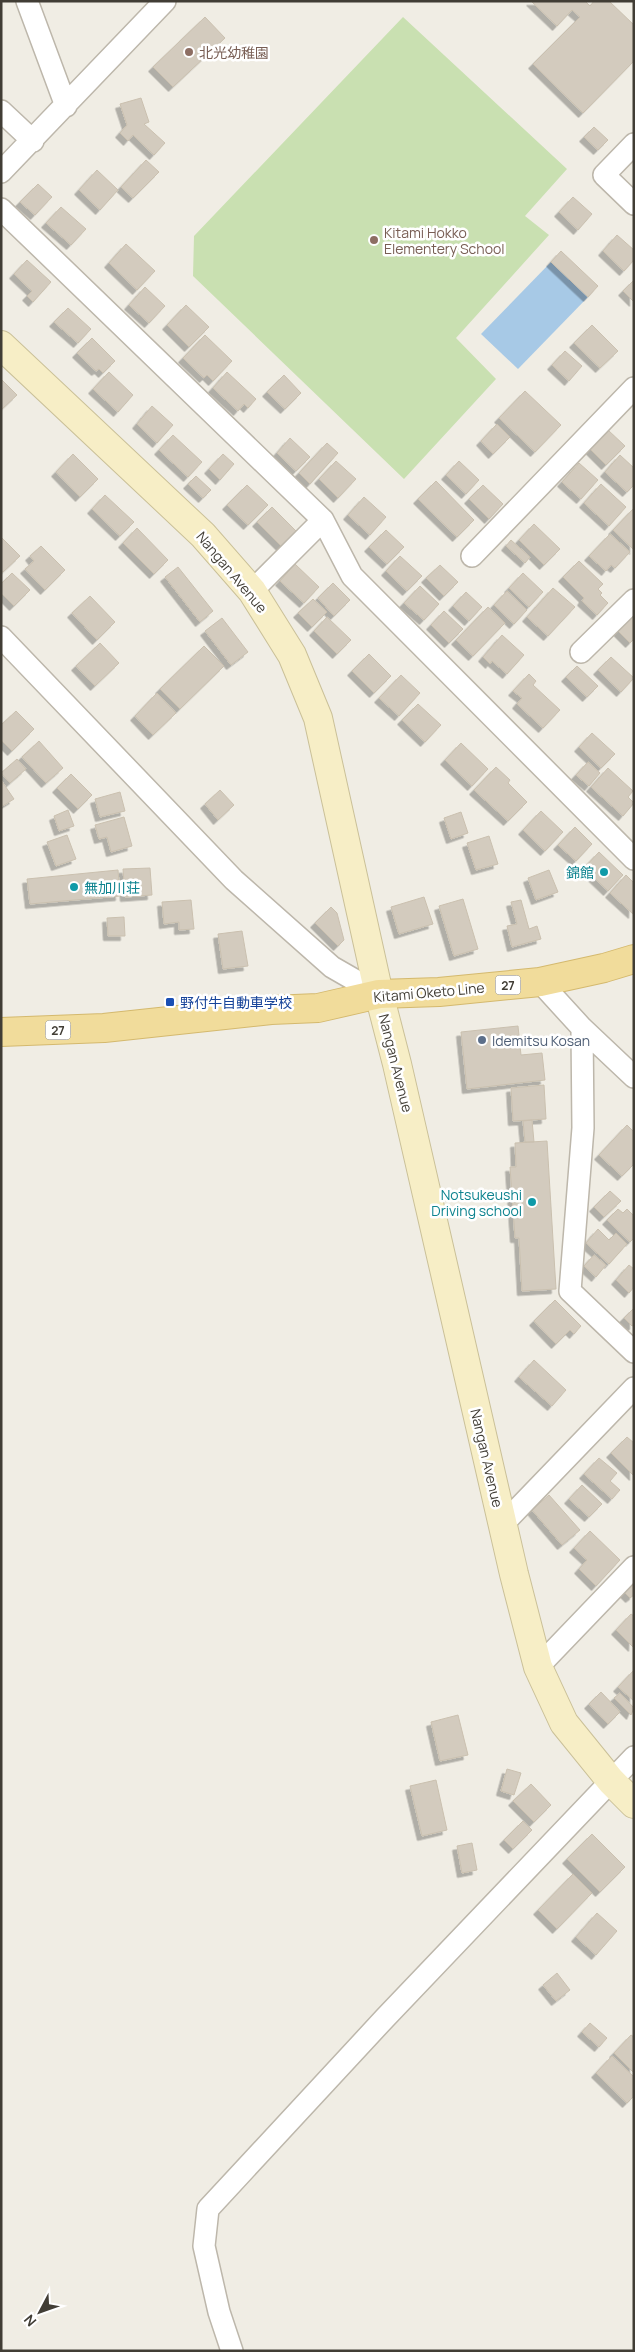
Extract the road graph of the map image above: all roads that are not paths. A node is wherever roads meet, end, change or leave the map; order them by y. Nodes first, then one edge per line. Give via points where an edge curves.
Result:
1 (27, 1) edge
2 (166, 1) edge
3 (66, 106) junction
4 (1, 111) edge
5 (33, 140) junction
6 (634, 144) edge
7 (1, 172) edge
8 (634, 204) edge
9 (1, 209) edge
10 (1, 345) edge
11 (634, 388) edge
12 (323, 520) junction
13 (472, 556) dead end
14 (252, 592) junction
15 (634, 600) edge
16 (1, 637) edge
17 (581, 652) dead end
18 (634, 859) edge
19 (634, 958) edge
20 (540, 982) junction
21 (379, 994) junction
22 (582, 1028) junction
23 (8, 1041) edge
24 (634, 1078) edge
25 (634, 1352) edge
26 (634, 1388) edge
27 (502, 1525) junction
28 (634, 1568) edge
29 (538, 1667) junction
30 (634, 1757) edge
31 (611, 1781) junction
32 (634, 1804) edge
33 (232, 2351) edge

1 - 3 street
2 - 3 street
3 - 5 street
4 - 5 street
5 - 7 street
6 - 8 street via 604,176
9 - 12 street
10 - 14 main road, Nangan Avenue via 203,535
11 - 13 street
12 - 14 street
12 - 18 street via 352,576
14 - 21 main road, Nangan Avenue via 292,655 318,718
15 - 17 street
16 - 21 street via 234,880 332,967
19 - 20 main road, Kitami Oketo Line / 27
20 - 21 main road, Kitami Oketo Line / 27
20 - 22 street
21 - 23 main road, Kitami Oketo Line / 27 via 318,1008 271,1010
21 - 27 main road, Nangan Avenue
22 - 24 street
22 - 25 street via 583,1128 570,1291
26 - 27 street
27 - 29 main road, Nangan Avenue
28 - 29 street
29 - 31 main road, Nangan Avenue via 564,1723
30 - 31 street
31 - 32 main road, Nangan Avenue
31 - 33 street via 208,2209 204,2246 219,2312

